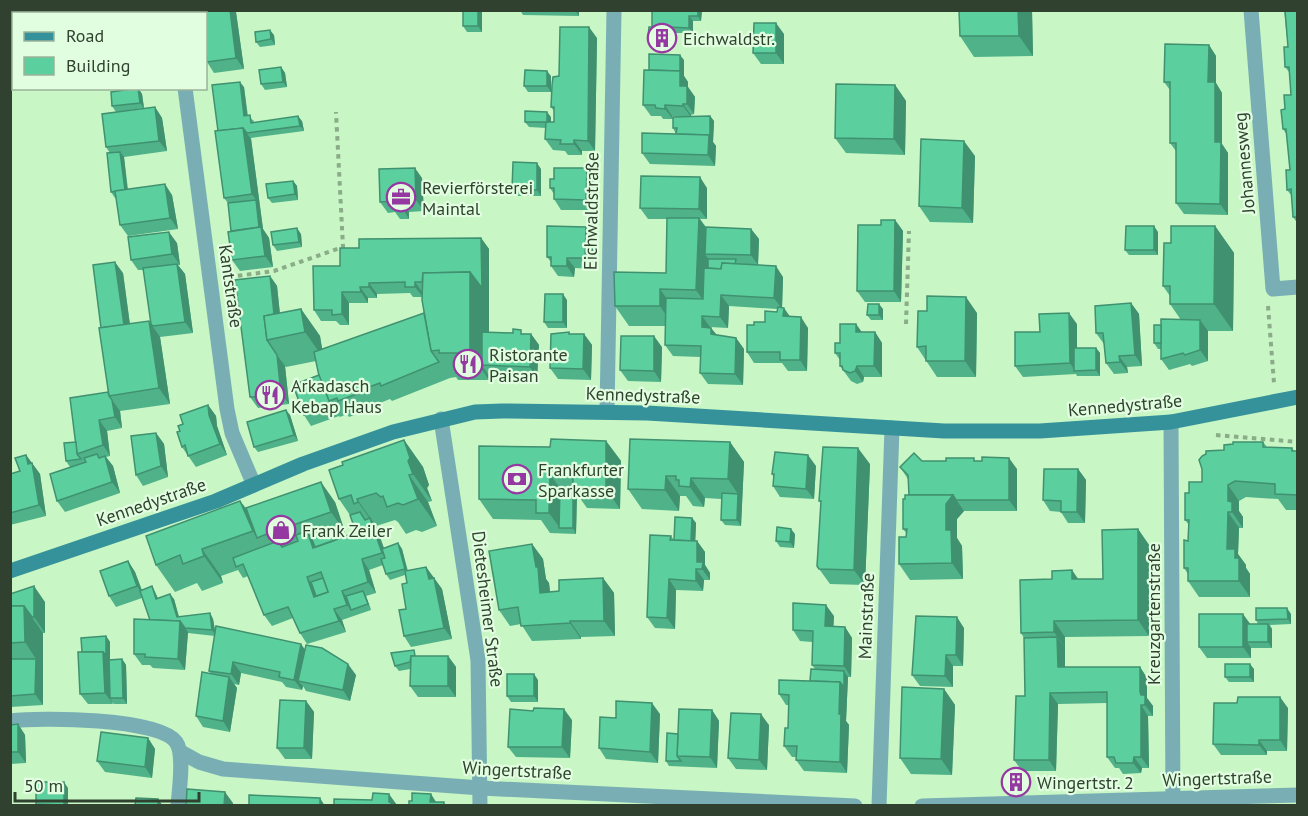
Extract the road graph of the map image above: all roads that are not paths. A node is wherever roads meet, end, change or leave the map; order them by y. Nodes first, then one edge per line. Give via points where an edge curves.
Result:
1 (614, 10) edge
2 (1251, 10) edge
3 (185, 90) edge
4 (1298, 287) edge
5 (1298, 397) edge
6 (608, 412) junction
7 (441, 419) junction
8 (1171, 422) junction
9 (892, 428) junction
10 (254, 485) junction
11 (10, 571) edge
12 (10, 721) edge
13 (181, 752) junction
14 (481, 788) junction
15 (1298, 795) edge
16 (1173, 802) edge
17 (178, 806) edge
18 (480, 806) edge
19 (855, 806) edge
20 (879, 806) edge
21 (922, 806) edge

1 - 6 street, Eichwaldstraße
2 - 4 street, Johannesweg via 1273,289
3 - 10 street, Kantstraße via 231,425
5 - 8 main road, Kennedystraße
6 - 7 main road, Kennedystraße via 475,412
6 - 9 main road, Kennedystraße
7 - 10 main road, Kennedystraße via 393,432
7 - 14 street, Dietesheimer Straße via 478,660
8 - 9 main road, Kennedystraße via 1040,431
8 - 16 street, Kreuzgartenstraße
9 - 20 street, Mainstraße
10 - 11 main road, Kennedystraße
12 - 13 street via 63,718 148,727 164,731
13 - 14 street, Wingertstraße via 223,769
13 - 17 street
14 - 18 street, Dietesheimer Straße
14 - 19 street, Wingertstraße
15 - 16 street, Wingertstraße
16 - 21 street, Wingertstraße

